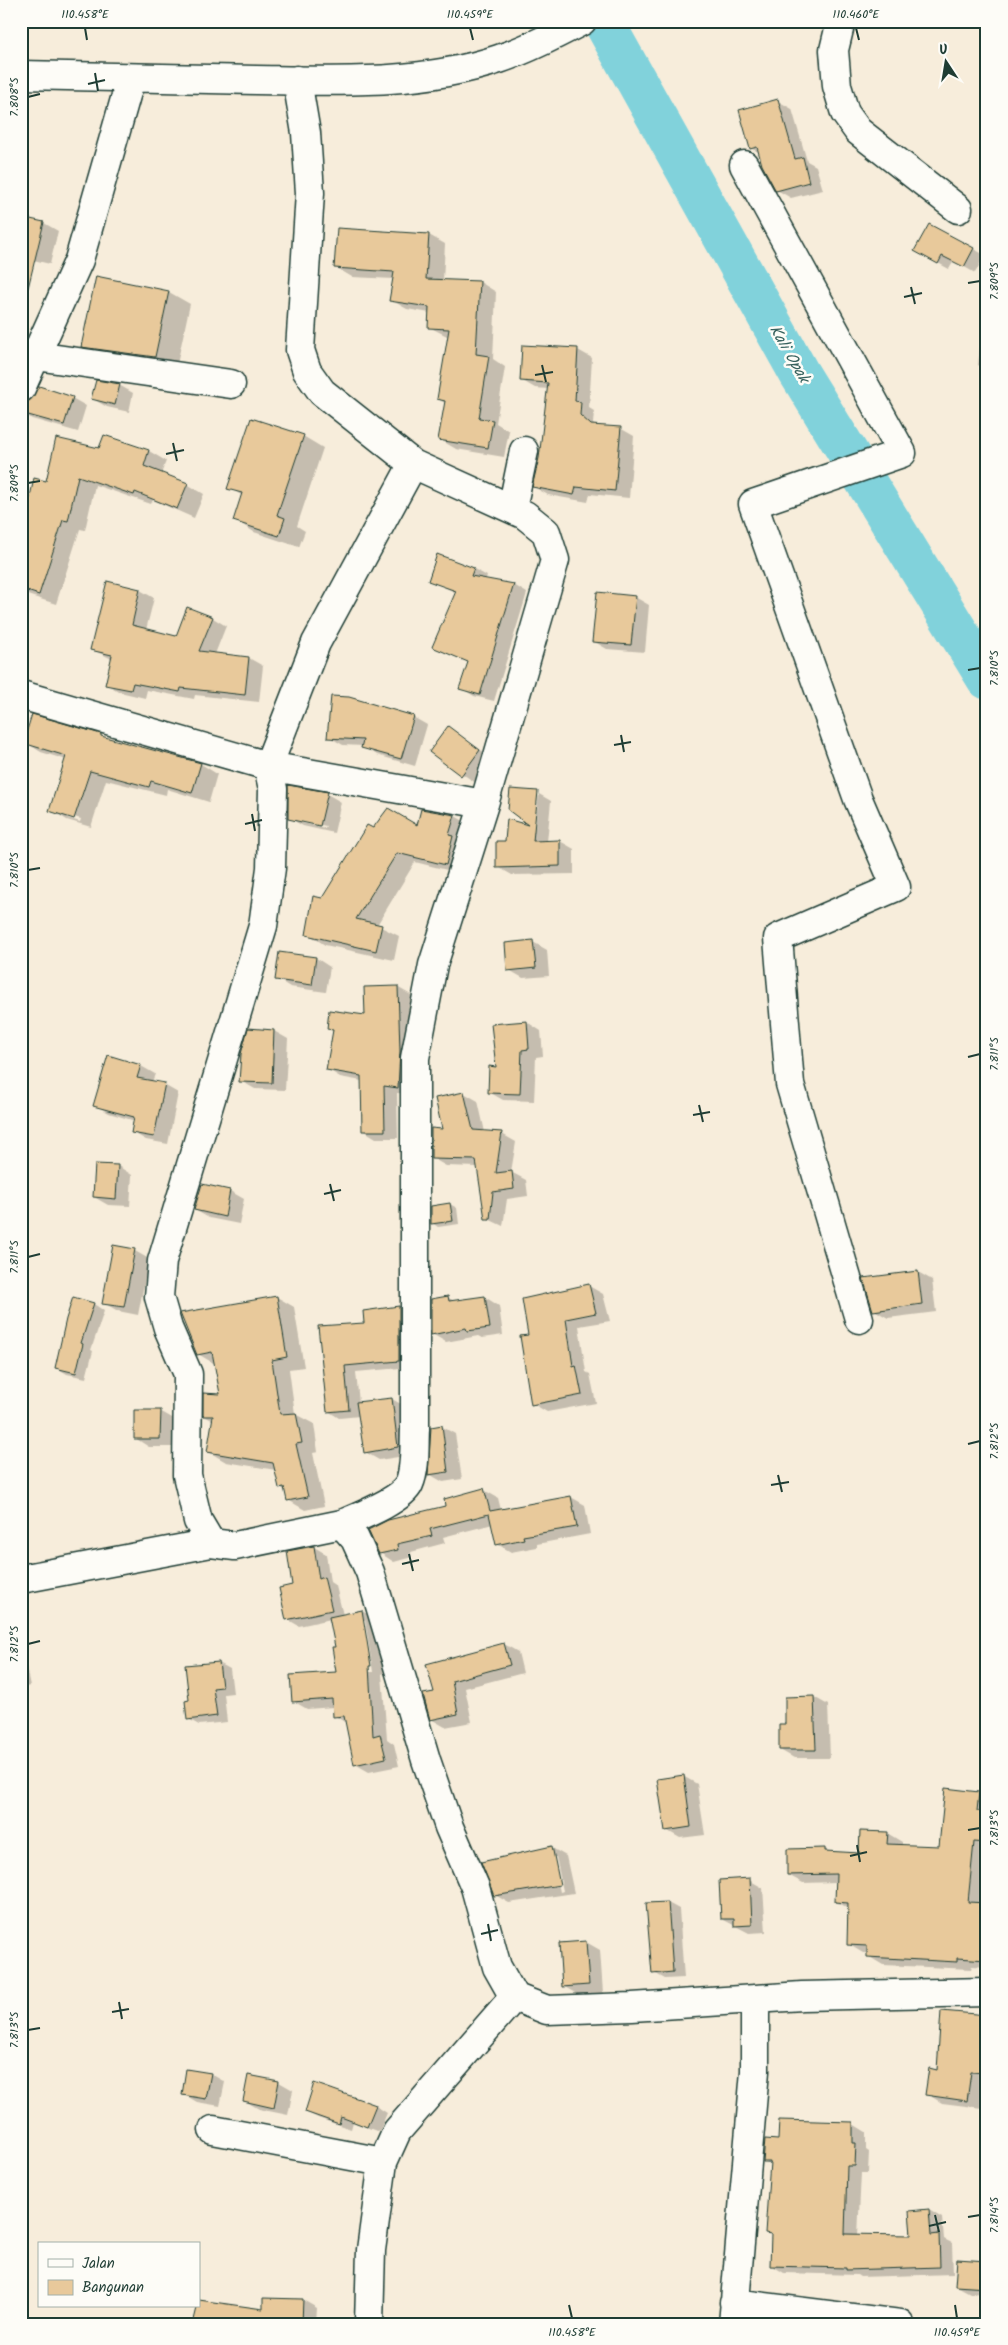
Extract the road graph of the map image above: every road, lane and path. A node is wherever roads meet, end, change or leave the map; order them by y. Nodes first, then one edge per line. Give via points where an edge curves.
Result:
1 (582, 21) edge
2 (841, 21) edge
3 (21, 75) edge
4 (131, 78) junction
5 (296, 80) junction
6 (744, 165) dead end
7 (958, 209) dead end
8 (36, 356) junction
9 (231, 384) dead end
10 (21, 388) edge
11 (524, 450) dead end
12 (413, 464) junction
13 (512, 509) junction
14 (21, 695) edge
15 (268, 766) junction
16 (484, 804) junction
17 (859, 1319) dead end
18 (342, 1524) junction
19 (211, 1543) junction
20 (21, 1579) edge
21 (987, 1992) edge
22 (514, 1997) junction
23 (755, 2001) junction
24 (213, 2130) dead end
25 (384, 2162) junction
26 (733, 2314) edge
27 (369, 2324) edge
28 (900, 2324) edge

1 - 5 street via 543,42 499,59 457,70 388,79
2 - 7 street via 834,50 837,86 845,113 858,131
3 - 4 street
4 - 5 street
4 - 8 street via 79,260
5 - 12 street via 306,133 310,193 300,350 307,371 322,392
6 - 17 street via 902,453 753,504 858,799 896,887 778,938 790,1084
8 - 9 street
8 - 10 street
11 - 13 street
12 - 13 street
12 - 15 street via 316,642
13 - 16 street via 546,532 555,560
14 - 15 street
15 - 16 street
15 - 19 street via 273,789 271,868 263,926 162,1261 160,1288 168,1328 188,1374 187,1475 198,1521
16 - 18 street via 433,965 415,1058 415,1429 411,1472 408,1485 390,1501
18 - 19 street via 235,1546
18 - 22 street via 355,1539 370,1572 426,1760 449,1827 475,1886 497,1967
19 - 20 street
21 - 23 street via 811,1996
22 - 23 street via 547,2010
22 - 25 street via 397,2131
23 - 26 street via 755,2071
24 - 25 street
25 - 27 street via 371,2250
26 - 28 street

